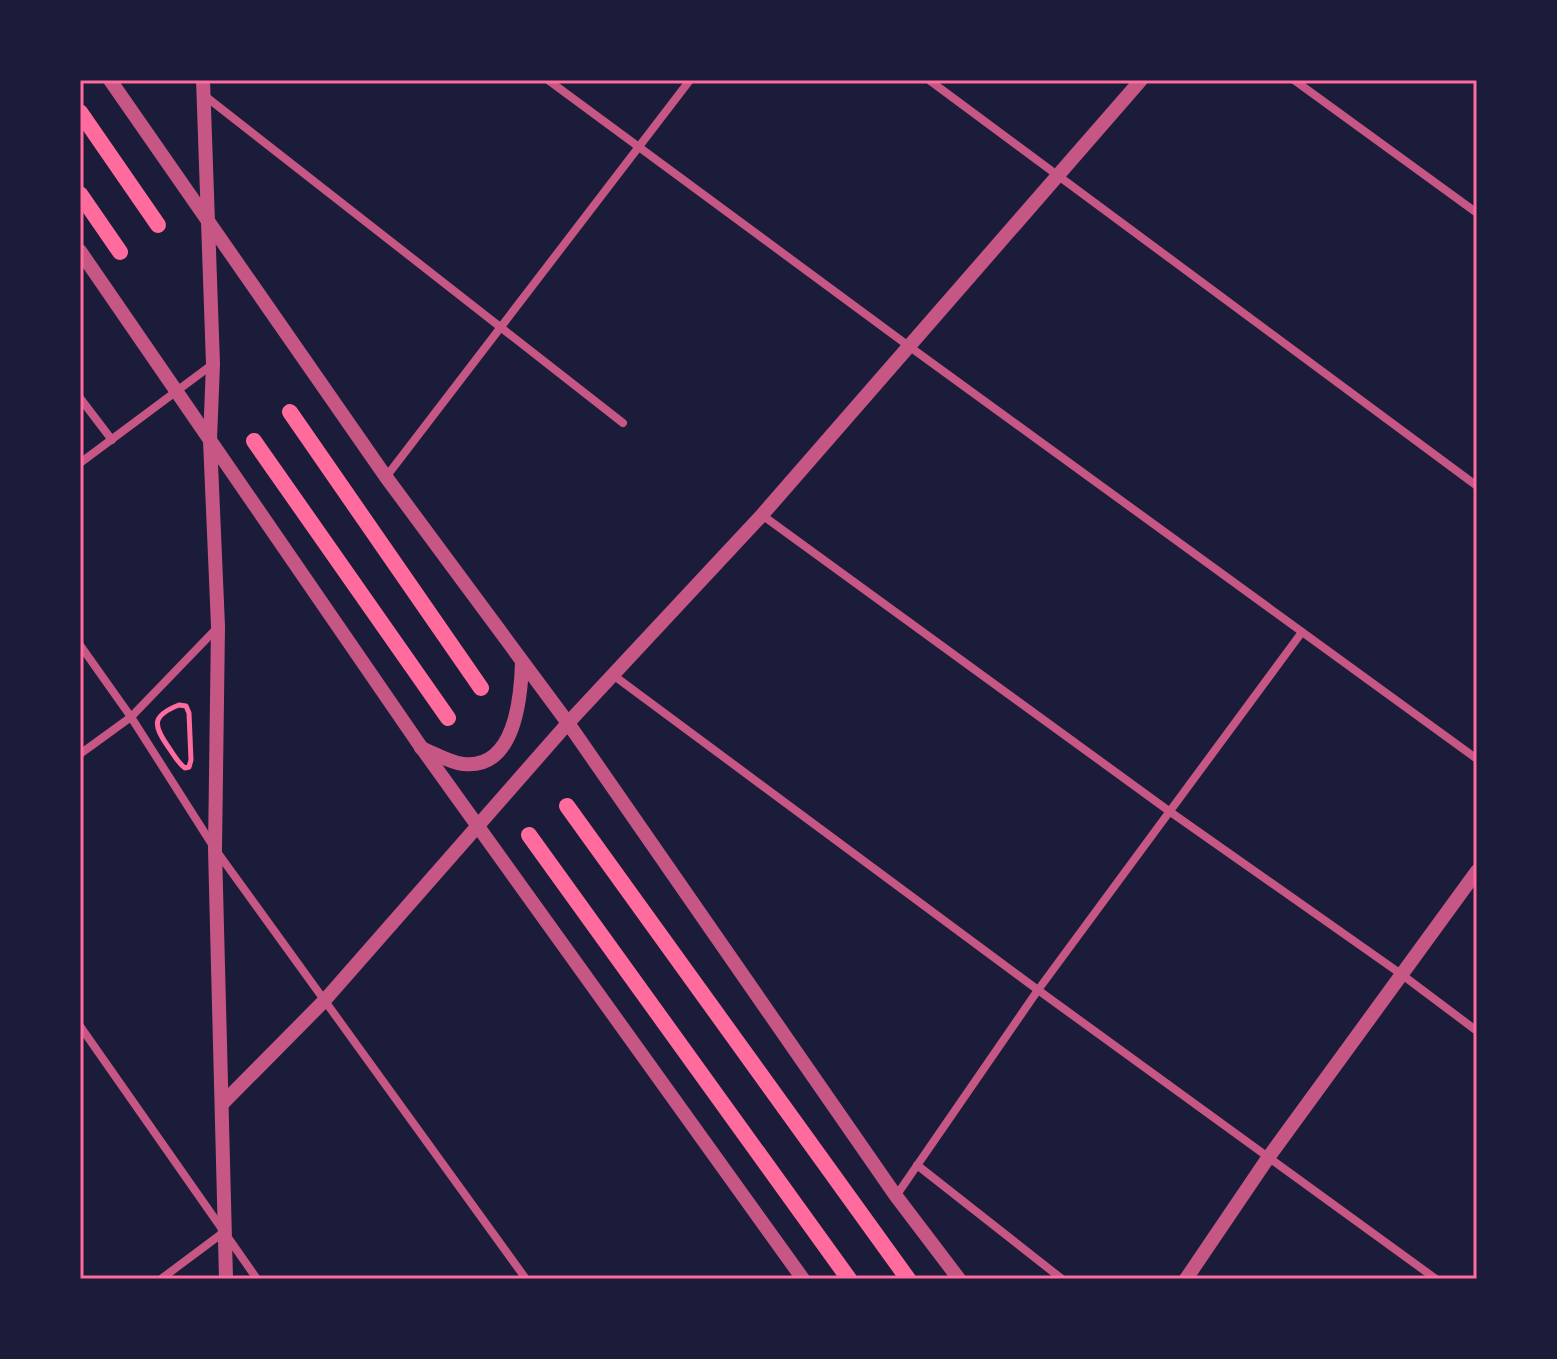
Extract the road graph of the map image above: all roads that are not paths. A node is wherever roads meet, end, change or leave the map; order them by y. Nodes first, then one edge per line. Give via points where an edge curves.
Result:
1 (110, 80) edge
2 (548, 80) edge
3 (690, 80) edge
4 (929, 80) edge
5 (1141, 80) edge
6 (1294, 80) edge
7 (203, 88) edge
8 (80, 112) edge
9 (639, 145) junction
10 (1060, 176) junction
11 (80, 194) edge
12 (1477, 213) edge
13 (208, 218) junction
14 (158, 225) dead end
15 (80, 251) edge
16 (120, 252) dead end
17 (501, 326) junction
18 (910, 347) junction
19 (213, 364) junction
20 (176, 391) junction
21 (80, 398) edge
22 (290, 412) dead end
23 (623, 423) dead end
24 (112, 440) junction
25 (210, 440) junction
26 (254, 441) dead end
27 (80, 463) edge
28 (386, 477) junction
29 (1477, 486) edge
30 (762, 515) junction
31 (218, 626) junction
32 (1302, 632) junction
33 (80, 645) edge
34 (522, 662) junction
35 (613, 675) junction
36 (481, 688) dead end
37 (131, 717) junction
38 (448, 718) dead end
39 (568, 723) junction
40 (421, 747) junction
41 (80, 754) edge
42 (1477, 759) edge
43 (567, 806) dead end
44 (1169, 811) junction
45 (478, 825) junction
46 (529, 835) dead end
47 (215, 849) junction
48 (1477, 871) edge
49 (1401, 974) junction
50 (1038, 990) junction
51 (324, 1001) junction
52 (80, 1026) edge
53 (1477, 1031) edge
54 (222, 1104) junction
55 (1268, 1158) junction
56 (917, 1165) junction
57 (896, 1196) junction
58 (224, 1232) junction
59 (161, 1279) edge
60 (226, 1279) edge
61 (257, 1279) edge
62 (526, 1279) edge
63 (803, 1279) edge
64 (849, 1279) edge
65 (908, 1279) edge
66 (959, 1279) edge
67 (1062, 1279) edge
68 (1186, 1279) edge
69 (1436, 1279) edge

1 - 13 street
2 - 9 street
3 - 9 street
4 - 10 street
5 - 10 street
6 - 12 street
7 - 13 street
7 - 17 street
8 - 14 main road
9 - 17 street
9 - 18 street
10 - 18 street
10 - 29 street
11 - 16 main road
13 - 19 street
13 - 28 street
15 - 20 street
17 - 23 street
17 - 28 street
18 - 30 street
18 - 32 street
19 - 20 street
19 - 25 street
20 - 24 street
20 - 25 street
21 - 24 street
22 - 36 main road
24 - 27 street
25 - 31 street
25 - 40 street
26 - 38 main road
28 - 34 street
30 - 35 street
30 - 44 street
31 - 37 street
31 - 47 street
32 - 42 street
32 - 44 street
33 - 37 street
34 - 39 street
34 - 40 street via 517,716 503,746 491,757 466,764
35 - 39 street
35 - 50 street
37 - 41 street
37 - 47 street
39 - 45 street
39 - 57 street
40 - 45 street
43 - 65 main road
44 - 49 street
44 - 50 street
45 - 51 street
45 - 63 street
46 - 64 main road
47 - 51 street
47 - 54 street
48 - 49 street
49 - 53 street
49 - 55 street
50 - 55 street
50 - 56 street
51 - 54 street
51 - 62 street
52 - 58 street
54 - 58 street
55 - 68 street
55 - 69 street
56 - 57 street
56 - 67 street
57 - 66 street
58 - 59 street
58 - 60 street
58 - 61 street

